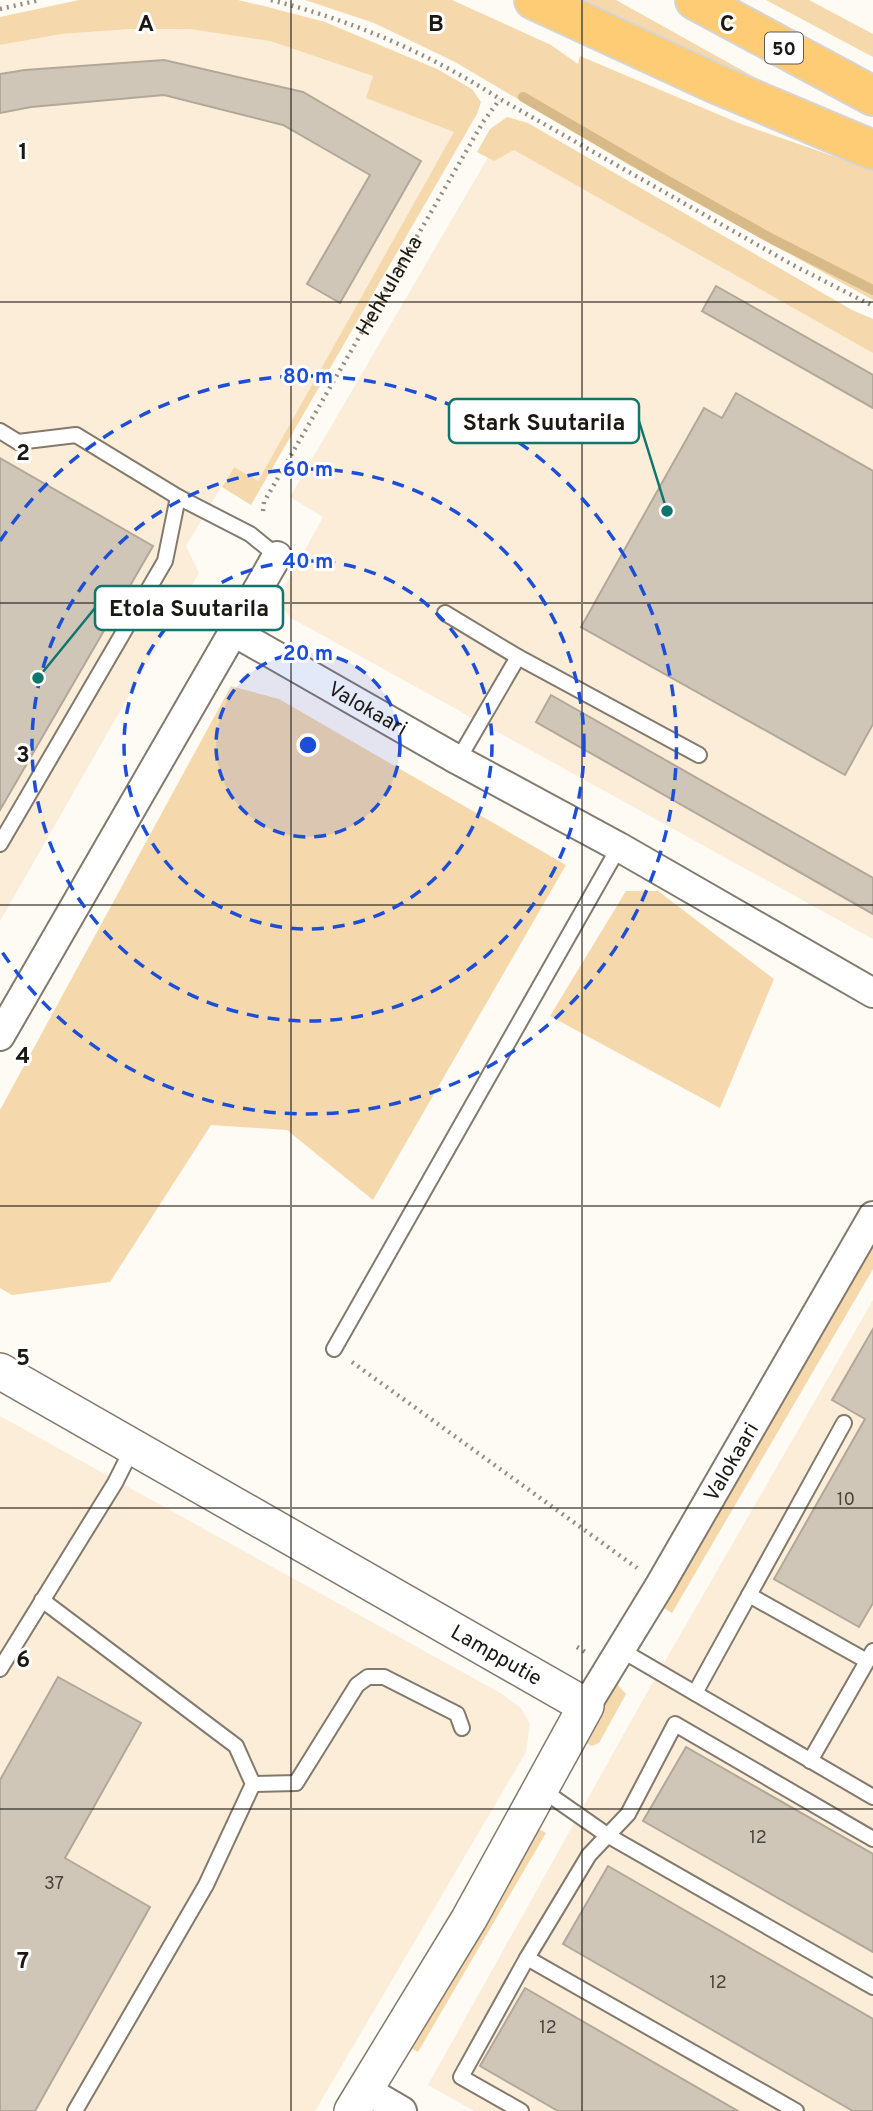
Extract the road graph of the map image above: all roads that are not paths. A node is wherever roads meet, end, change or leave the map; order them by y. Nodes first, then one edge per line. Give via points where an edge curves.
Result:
1 (534, 0) edge
2 (695, 0) edge
3 (873, 96) edge
4 (873, 150) edge
5 (0, 431) edge
6 (178, 498) junction
7 (277, 556) joint
8 (445, 614) dead end
9 (234, 632) junction
10 (518, 657) junction
11 (699, 755) dead end
12 (458, 760) junction
13 (0, 844) edge
14 (619, 846) junction
15 (873, 993) edge
16 (0, 1035) edge
17 (873, 1216) edge
18 (334, 1349) road end
19 (0, 1371) edge
20 (844, 1423) dead end
21 (133, 1446) junction
22 (749, 1595) junction
23 (42, 1600) junction
24 (621, 1650) junction
25 (870, 1656) edge
26 (0, 1668) edge
27 (695, 1693) junction
28 (586, 1706) junction
29 (462, 1728) dead end
30 (810, 1761) junction
31 (253, 1784) junction
32 (541, 1789) junction
33 (873, 1797) edge
34 (607, 1835) junction
35 (873, 1839) edge
36 (527, 1958) junction
37 (873, 1987) edge
38 (359, 2101) edge
39 (75, 2111) edge
40 (402, 2111) edge
41 (521, 2111) edge
42 (796, 2111) edge

1 - 4 highway
2 - 3 highway, 50
5 - 6 lane via 18,442 76,435
6 - 7 lane via 250,534
6 - 13 lane via 164,561
7 - 9 street
8 - 10 lane
9 - 12 street, Valokaari
9 - 16 street
10 - 11 lane
10 - 12 lane
12 - 14 street, Valokaari
14 - 15 street, Valokaari
14 - 18 lane
17 - 24 street, Valokaari
19 - 21 street, Lampputie
20 - 22 lane
21 - 23 lane
21 - 28 street, Lampputie
22 - 25 lane
22 - 27 lane
23 - 26 lane
23 - 31 lane via 236,1746
24 - 27 lane
24 - 28 street, Valokaari
25 - 30 lane
27 - 30 lane
28 - 32 street
29 - 31 lane via 457,1714 384,1677 368,1677 357,1685 296,1783
30 - 33 lane
31 - 39 lane via 206,1885
32 - 34 lane
32 - 38 street
34 - 35 lane via 628,1814 675,1724
34 - 36 lane via 589,1855
34 - 37 lane
36 - 41 lane via 461,2077
36 - 42 lane
38 - 40 street

